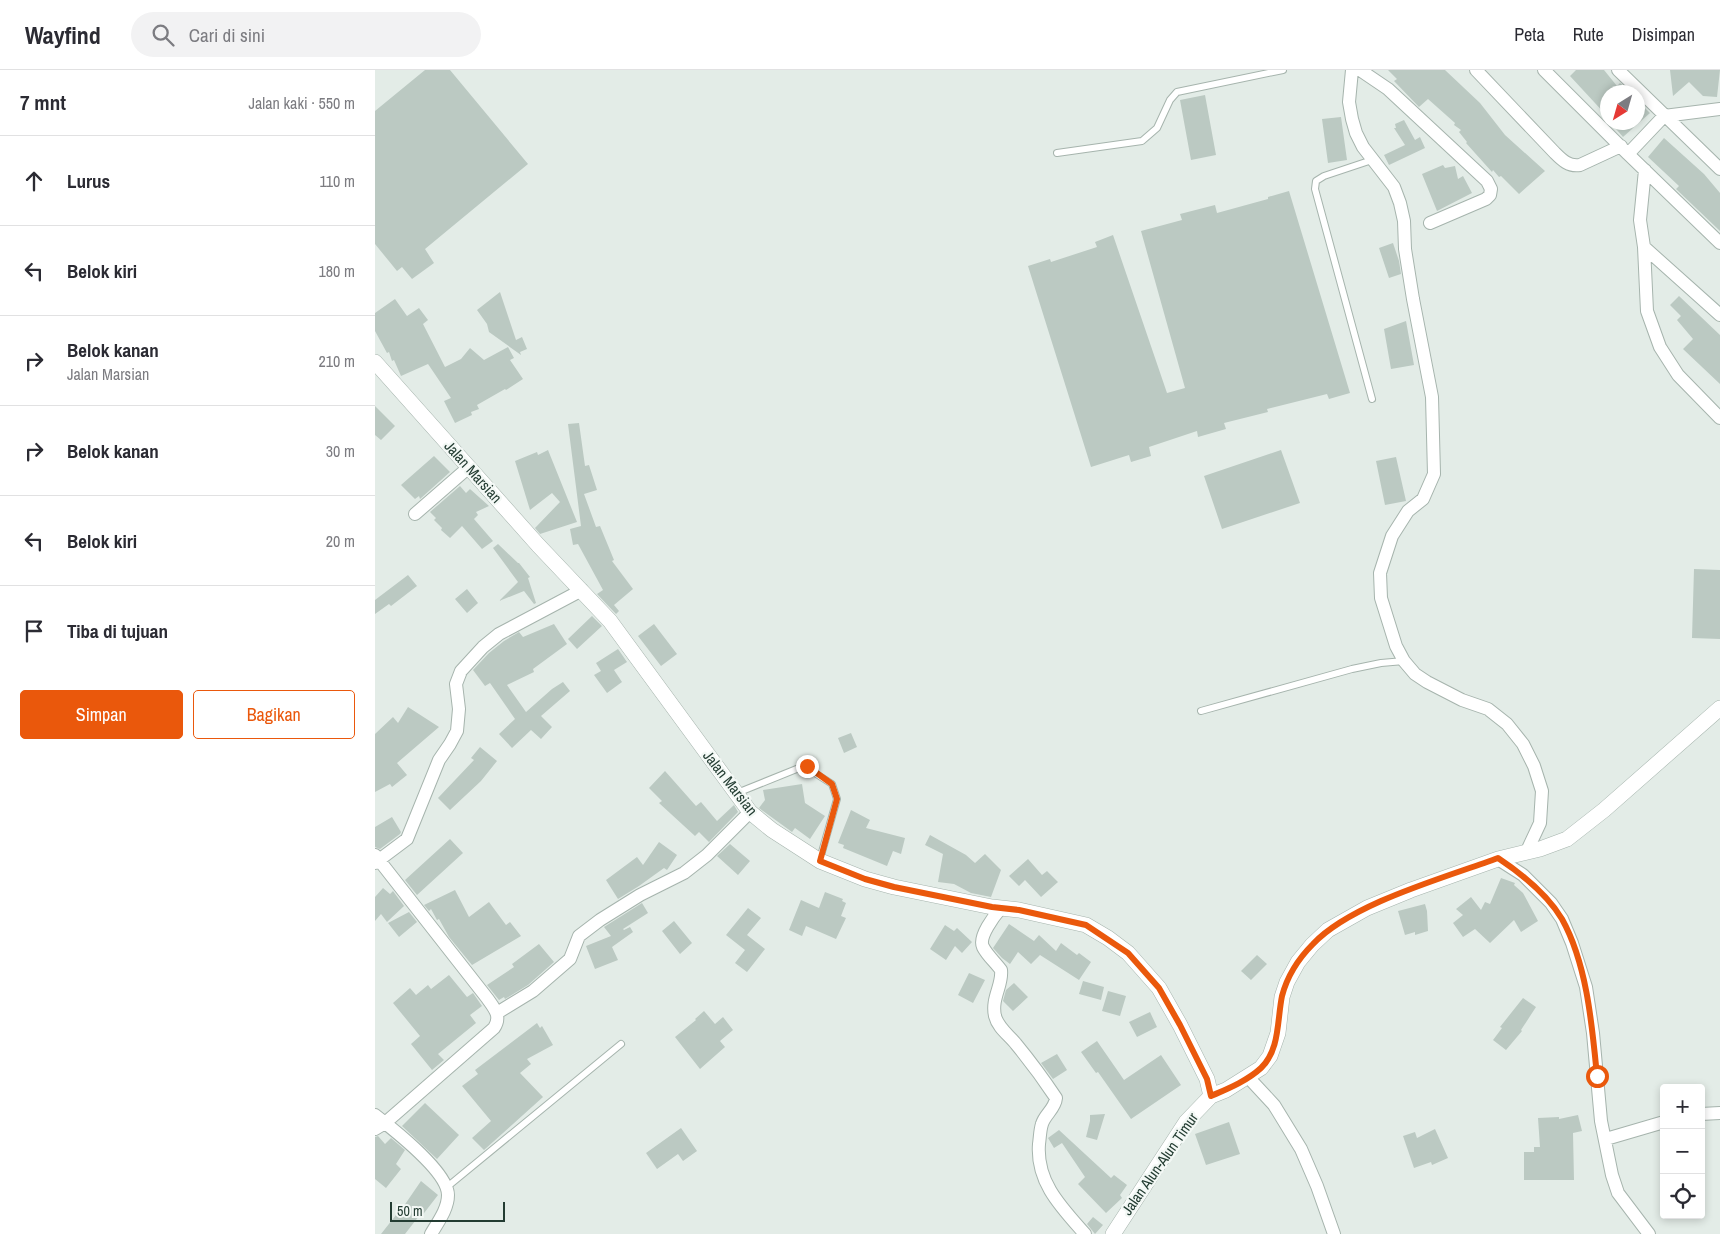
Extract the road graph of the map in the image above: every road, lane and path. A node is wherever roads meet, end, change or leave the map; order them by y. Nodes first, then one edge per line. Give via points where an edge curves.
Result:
1 (1283, 70) edge
2 (1353, 70) edge
3 (1360, 70) edge
4 (1475, 70) edge
5 (1544, 70) edge
6 (1618, 70) edge
7 (1375, 75) edge
8 (1720, 109) edge
9 (1664, 116) junction
10 (1624, 150) junction
11 (1057, 153) dead end
12 (1372, 160) junction
13 (1720, 169) edge
14 (1645, 170) junction
15 (1430, 223) dead end
16 (1720, 243) edge
17 (1644, 247) junction
18 (1720, 314) edge
19 (375, 362) edge
20 (1372, 399) dead end
21 (1720, 418) edge
22 (469, 467) junction
23 (415, 514) dead end
24 (583, 590) junction
25 (1404, 661) junction
26 (1720, 708) edge
27 (1201, 712) dead end
28 (736, 794) junction
29 (750, 812) junction
30 (1526, 853) junction
31 (1498, 858) junction
32 (376, 859) edge
33 (820, 861) junction
34 (1001, 908) junction
35 (497, 1012) junction
36 (621, 1044) dead end
37 (1248, 1077) junction
38 (1211, 1096) junction
39 (1720, 1113) edge
40 (1705, 1114) edge
41 (378, 1122) edge
42 (1660, 1123) edge
43 (1606, 1139) junction
44 (447, 1187) junction
45 (431, 1234) edge
46 (1085, 1234) edge
47 (1113, 1234) edge
48 (1334, 1234) edge
49 (1649, 1234) edge

1 - 11 lane via 1177,92 1157,128 1142,141
2 - 12 street via 1349,102 1352,119
3 - 7 street
4 - 10 street via 1569,164 1580,165
5 - 10 street
6 - 9 street
7 - 15 street via 1487,181 1491,190 1486,199
8 - 9 street
9 - 10 street
9 - 13 street
10 - 14 street
12 - 20 lane via 1324,176 1316,181 1315,189
12 - 25 street via 1394,187 1401,203 1405,249 1432,397 1433,474 1423,499 1408,511 1392,536 1380,573 1381,598
14 - 16 street
14 - 17 street via 1640,220
17 - 18 street
17 - 21 street via 1647,311 1660,347 1678,375
19 - 22 street, Jalan Marsian
22 - 23 street
22 - 24 street, Jalan Marsian
24 - 28 street, Jalan Marsian via 610,620
24 - 32 street via 499,634 461,671 455,684 459,709 457,731 439,760 407,839
25 - 27 lane via 1352,669
25 - 30 street via 1427,682 1488,709 1507,724 1523,744 1541,791 1540,823
26 - 30 street, Jalan Alun-Alun Timur via 1581,829 1567,839
28 - 29 street, Jalan Marsian
28 - 33 lane via 804,766 832,784 837,801
29 - 33 street, Jalan Marsian
29 - 35 street via 684,873 640,895 579,936 570,959 533,991
30 - 31 street, Jalan Alun-Alun Timur
31 - 37 street, Jalan Alun-Alun Timur via 1367,908 1328,930 1298,962 1287,982 1270,1056
31 - 43 street via 1523,875 1551,903 1573,943 1586,987
32 - 35 street
33 - 34 street, Jalan Marsian via 894,887
34 - 38 street, Jalan Marsian via 1086,925 1128,953 1159,988 1207,1079
34 - 46 street via 982,940 982,945 1001,970 994,1008 996,1018 1001,1029 1056,1098 1054,1107 1042,1124 1038,1156 1045,1184
35 - 41 street via 494,1028
36 - 44 lane
37 - 38 street, Jalan Alun-Alun Timur
37 - 48 street via 1275,1105 1301,1149
38 - 47 street, Jalan Alun-Alun Timur via 1186,1122
39 - 40 street
41 - 44 street via 402,1136
42 - 43 street
43 - 49 street via 1618,1193
44 - 45 street via 446,1205

